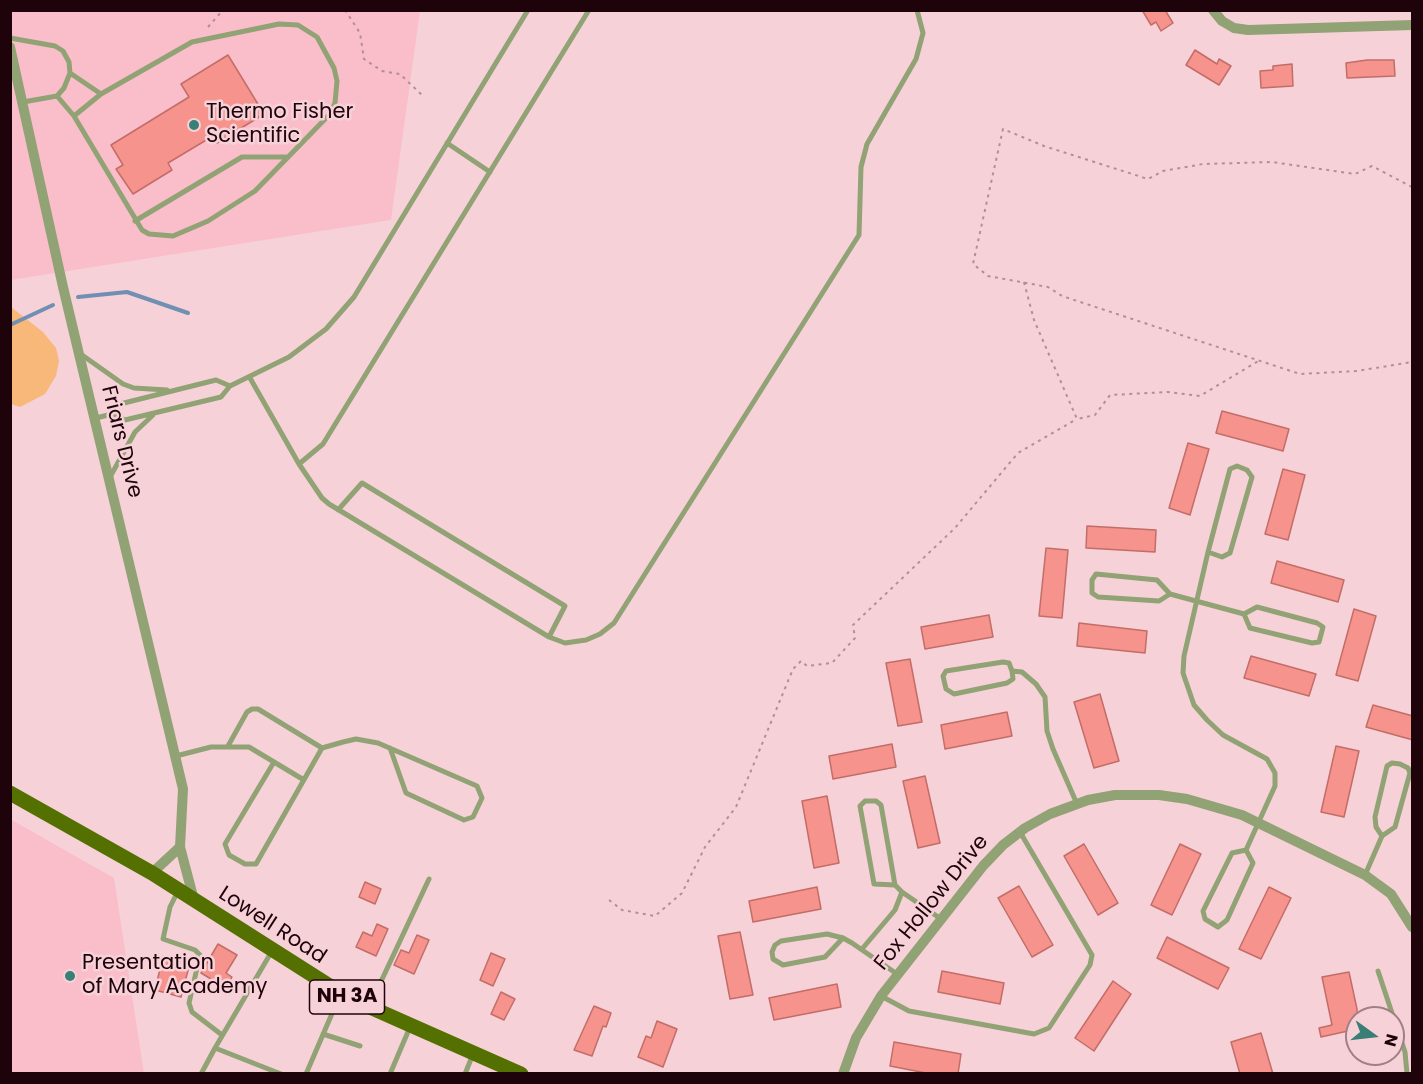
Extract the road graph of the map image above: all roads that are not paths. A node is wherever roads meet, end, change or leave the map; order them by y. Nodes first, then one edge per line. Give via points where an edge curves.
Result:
1 (528, 10) edge
2 (589, 10) edge
3 (917, 10) edge
4 (1213, 10) edge
5 (1413, 25) edge
6 (10, 38) edge
7 (10, 46) edge
8 (70, 73) junction
9 (101, 94) junction
10 (57, 96) junction
11 (23, 102) junction
12 (74, 116) junction
13 (447, 143) junction
14 (287, 157) junction
15 (490, 172) junction
16 (135, 221) junction
17 (80, 353) junction
18 (250, 378) junction
19 (230, 386) junction
20 (175, 390) junction
21 (112, 414) junction
22 (154, 414) junction
23 (96, 418) junction
24 (299, 464) junction
25 (110, 477) junction
26 (338, 510) junction
27 (1209, 552) junction
28 (1170, 594) junction
29 (1197, 601) junction
30 (1244, 614) junction
31 (549, 638) junction
32 (1012, 671) junction
33 (228, 746) junction
34 (322, 748) junction
35 (390, 748) junction
36 (176, 756) junction
37 (274, 762) junction
38 (304, 780) junction
39 (10, 793) edge
40 (1077, 804) junction
41 (1259, 824) junction
42 (1020, 832) junction
43 (1382, 836) junction
44 (180, 847) junction
45 (1246, 850) junction
46 (152, 873) junction
47 (1365, 875) junction
48 (429, 879) dead end
49 (895, 885) junction
50 (178, 890) junction
51 (902, 892) junction
52 (194, 901) junction
53 (942, 920) junction
54 (1413, 927) edge
55 (843, 938) junction
56 (862, 949) junction
57 (272, 951) junction
58 (1378, 971) dead end
59 (898, 975) junction
60 (341, 993) junction
61 (881, 996) junction
62 (369, 1007) junction
63 (411, 1026) junction
64 (323, 1034) junction
65 (222, 1035) junction
66 (360, 1046) dead end
67 (215, 1048) junction
68 (474, 1052) junction
69 (514, 1072) edge
70 (201, 1074) edge
71 (280, 1074) edge
72 (306, 1074) edge
73 (390, 1074) edge
74 (465, 1074) edge
75 (843, 1074) edge
76 (1407, 1074) edge

1 - 13 lane
2 - 15 lane
3 - 31 lane via 923,33 916,59 867,144 861,167 859,235 851,251 614,623 586,640 565,643
4 - 5 street via 1234,28 1248,30
6 - 8 lane via 55,46 63,51
7 - 11 street, Friars Drive
8 - 9 lane
8 - 10 lane
9 - 12 lane
9 - 14 lane via 192,42 279,24 298,25 317,37 327,53 334,68 337,92 330,114
10 - 11 lane
10 - 12 lane
11 - 17 street, Friars Drive
12 - 16 lane
13 - 15 lane
13 - 18 lane via 354,297 326,329 290,357
14 - 16 lane via 242,157
14 - 16 lane via 255,191 186,232 173,236 149,234
15 - 24 lane via 323,444
17 - 20 lane via 123,384
17 - 23 street, Friars Drive
18 - 19 lane
18 - 24 lane
19 - 20 lane via 216,380
19 - 22 lane via 221,397
20 - 21 lane via 120,404
21 - 22 lane via 125,420
21 - 23 lane
22 - 25 lane via 135,432
23 - 25 street, Friars Drive
24 - 26 lane via 322,498
25 - 36 street, Friars Drive
26 - 31 lane
26 - 31 lane via 363,483 565,606
27 - 27 lane via 1222,557 1230,553 1252,477 1237,466 1230,469
27 - 29 lane
28 - 28 lane via 1157,580 1096,574 1092,579 1092,593 1098,597 1159,600
28 - 29 lane
29 - 30 lane
29 - 41 lane via 1184,656 1185,680 1194,705 1206,720 1223,735 1267,759 1275,773 1275,786
30 - 30 lane via 1257,607 1323,627 1319,642 1312,643 1250,628
32 - 32 lane via 1009,663 1003,662 946,671 943,676 946,689 954,694 1007,683 1013,679
32 - 40 lane via 1022,672 1046,697 1047,732
33 - 34 lane via 247,712 258,709
33 - 36 lane
33 - 37 lane via 249,747
34 - 35 lane via 356,739
34 - 38 lane
35 - 35 lane via 477,786 482,798 473,817 464,820 406,793
36 - 44 street, Friars Drive via 184,806
37 - 38 lane
37 - 38 lane via 225,844 229,855 245,864 256,864
39 - 46 main road, Lowell Road / NH 3A
40 - 41 street, Fox Hollow Drive via 1115,795 1159,795 1215,806
40 - 42 street, Fox Hollow Drive
41 - 45 lane
41 - 47 street, Fox Hollow Drive
42 - 53 street, Fox Hollow Drive via 983,866
42 - 61 lane via 1092,955 1090,965 1049,1028 1034,1034 909,1011
43 - 43 lane via 1395,827 1410,773 1400,764 1387,766 1375,817
43 - 47 lane
44 - 46 street
44 - 52 street, Friars Drive
45 - 45 lane via 1253,863 1227,920 1218,927 1205,919 1203,911 1232,853
46 - 50 main road, Lowell Road / NH 3A
47 - 54 street, Fox Hollow Drive via 1391,894
48 - 62 lane
49 - 49 lane via 881,806 876,801 865,801 860,806 874,884
49 - 51 lane
50 - 52 main road, Lowell Road / NH 3A
50 - 65 lane via 163,939 200,955 189,1003 192,1012
51 - 53 lane
51 - 56 lane via 895,910
52 - 57 main road, Lowell Road / NH 3A
53 - 59 street, Fox Hollow Drive
55 - 55 lane via 820,933 781,941 775,945 773,959 783,965 825,957
55 - 56 lane
56 - 59 lane
57 - 60 main road, Lowell Road / NH 3A
57 - 65 lane
58 - 76 lane via 1405,1052
59 - 61 street, Fox Hollow Drive
60 - 62 main road, Lowell Road / NH 3A
60 - 64 lane
61 - 75 street, Fox Hollow Drive via 856,1038
62 - 63 main road, Lowell Road / NH 3A
63 - 68 main road, Lowell Road / NH 3A
63 - 73 lane
64 - 66 lane
64 - 72 lane
65 - 67 lane
67 - 70 lane
67 - 71 lane
68 - 69 main road, Lowell Road / NH 3A
68 - 74 lane

